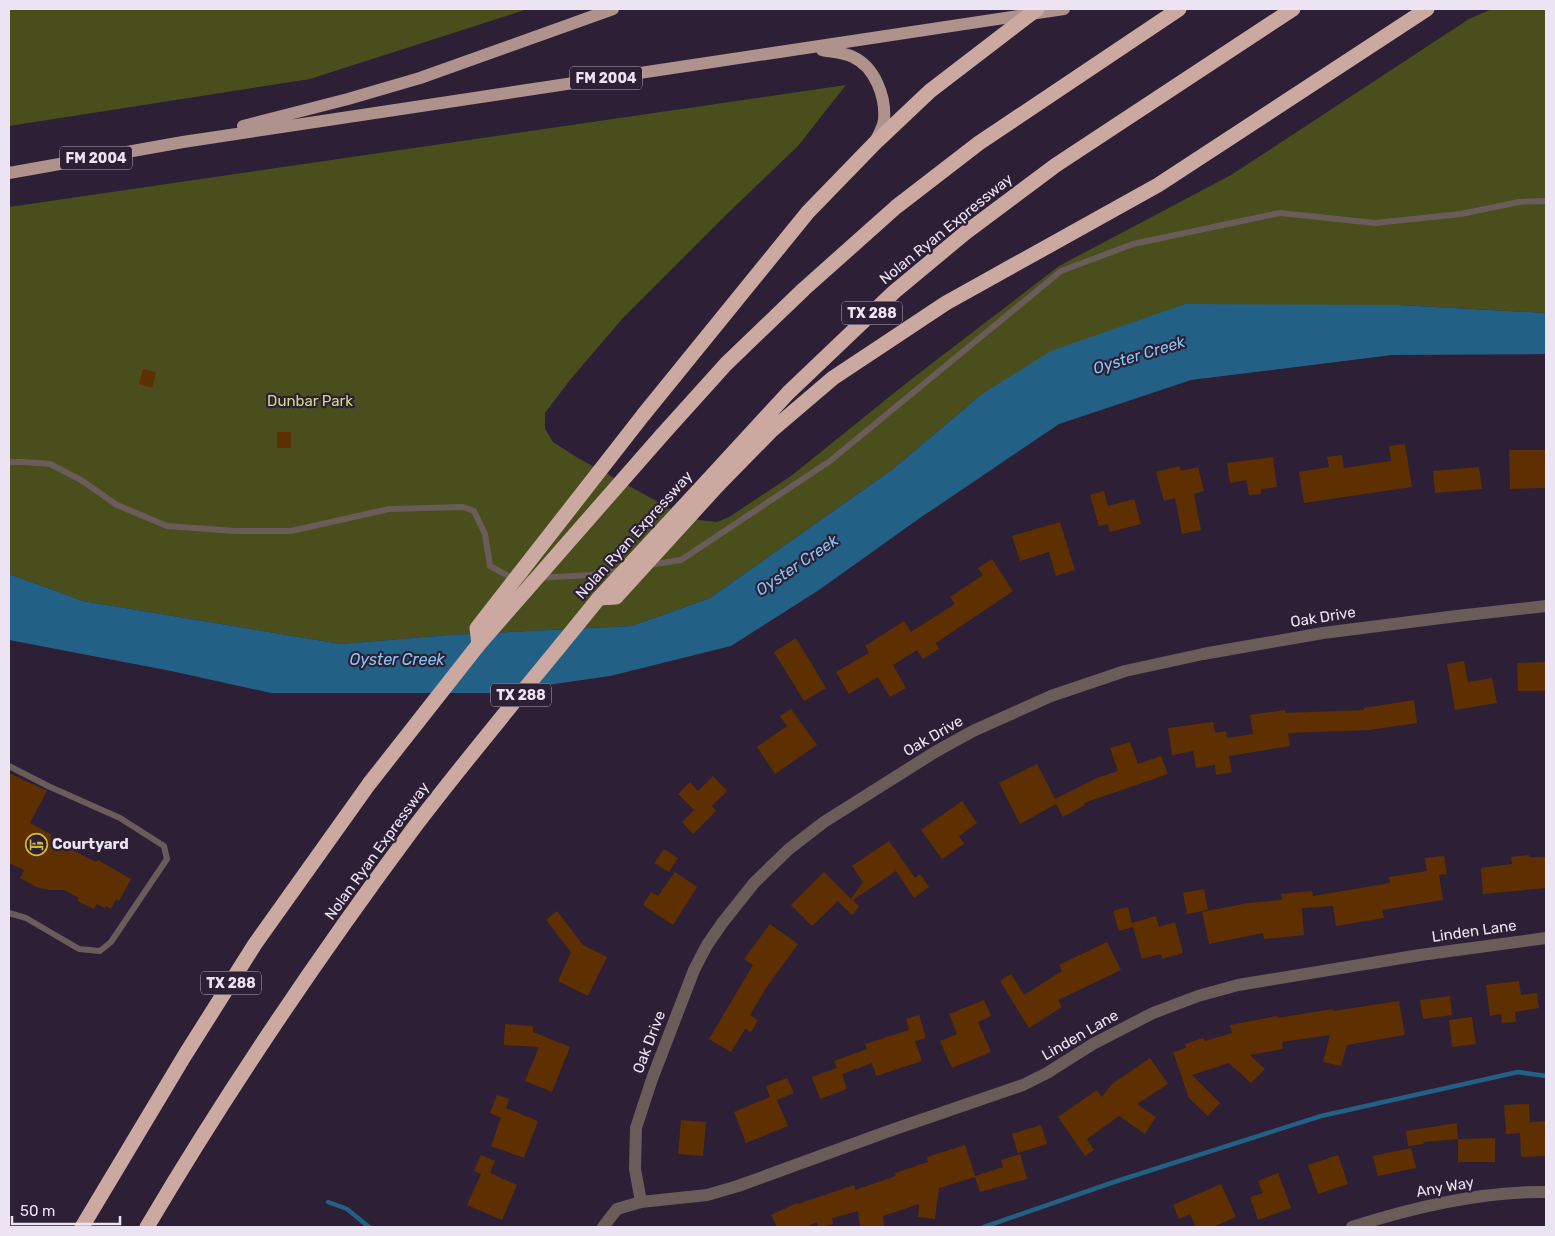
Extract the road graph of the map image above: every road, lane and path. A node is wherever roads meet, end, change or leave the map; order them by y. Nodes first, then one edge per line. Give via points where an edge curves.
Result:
1 (613, 9) edge
2 (1064, 9) edge
3 (1179, 9) edge
4 (1293, 9) edge
5 (1427, 9) edge
6 (1034, 11) edge
7 (812, 48) junction
8 (183, 142) junction
9 (874, 143) junction
10 (9, 173) edge
11 (1546, 201) edge
12 (9, 462) edge
13 (712, 483) junction
14 (1546, 606) edge
15 (479, 644) junction
16 (9, 766) edge
17 (9, 913) edge
18 (1546, 938) edge
19 (1546, 1192) edge
20 (641, 1202) junction
21 (82, 1227) edge
22 (147, 1227) edge
23 (603, 1227) edge
24 (1352, 1227) edge

1 - 8 main road, FM 2004 / FM 2004 via 420,78
2 - 6 main road, FM 2004 / FM 2004
3 - 15 highway, TX 288, bridge via 979,143 896,208 804,289 726,364
4 - 13 highway, Nolan Ryan Expressway / TX 288 via 1056,165 965,233 894,292 788,392
5 - 13 highway via 1158,184 946,303 833,378
6 - 7 main road, FM 2004 / FM 2004
6 - 9 highway via 930,91
7 - 8 main road, FM 2004 / FM 2004
7 - 9 main road via 860,60 876,80 884,120
8 - 10 main road, FM 2004 / FM 2004
9 - 15 highway, bridge via 808,212 644,414 477,628
11 - 12 lane via 1375,223 1280,213 1133,244 1062,271 830,461 681,560 592,575 514,579 490,566 485,534 474,511 463,507 389,509 291,531 167,526 118,505 50,464
13 - 22 highway, Nolan Ryan Expressway / TX 288, bridge via 616,597 599,598 413,829 308,975
14 - 20 street, Oak Drive via 1323,633 1124,671 1051,696 973,731 824,822 789,849 754,883 707,945 694,970 636,1128 635,1169
15 - 21 highway, TX 288 via 396,749 255,944
16 - 17 lane via 120,818 164,846 167,859 111,942 100,951 79,948 26,918
18 - 20 street, Linden Lane via 1238,985 1198,996 1153,1012 1023,1085 738,1186 707,1195
19 - 24 street, Any Way via 1519,1192 1427,1206
20 - 23 street via 618,1209

